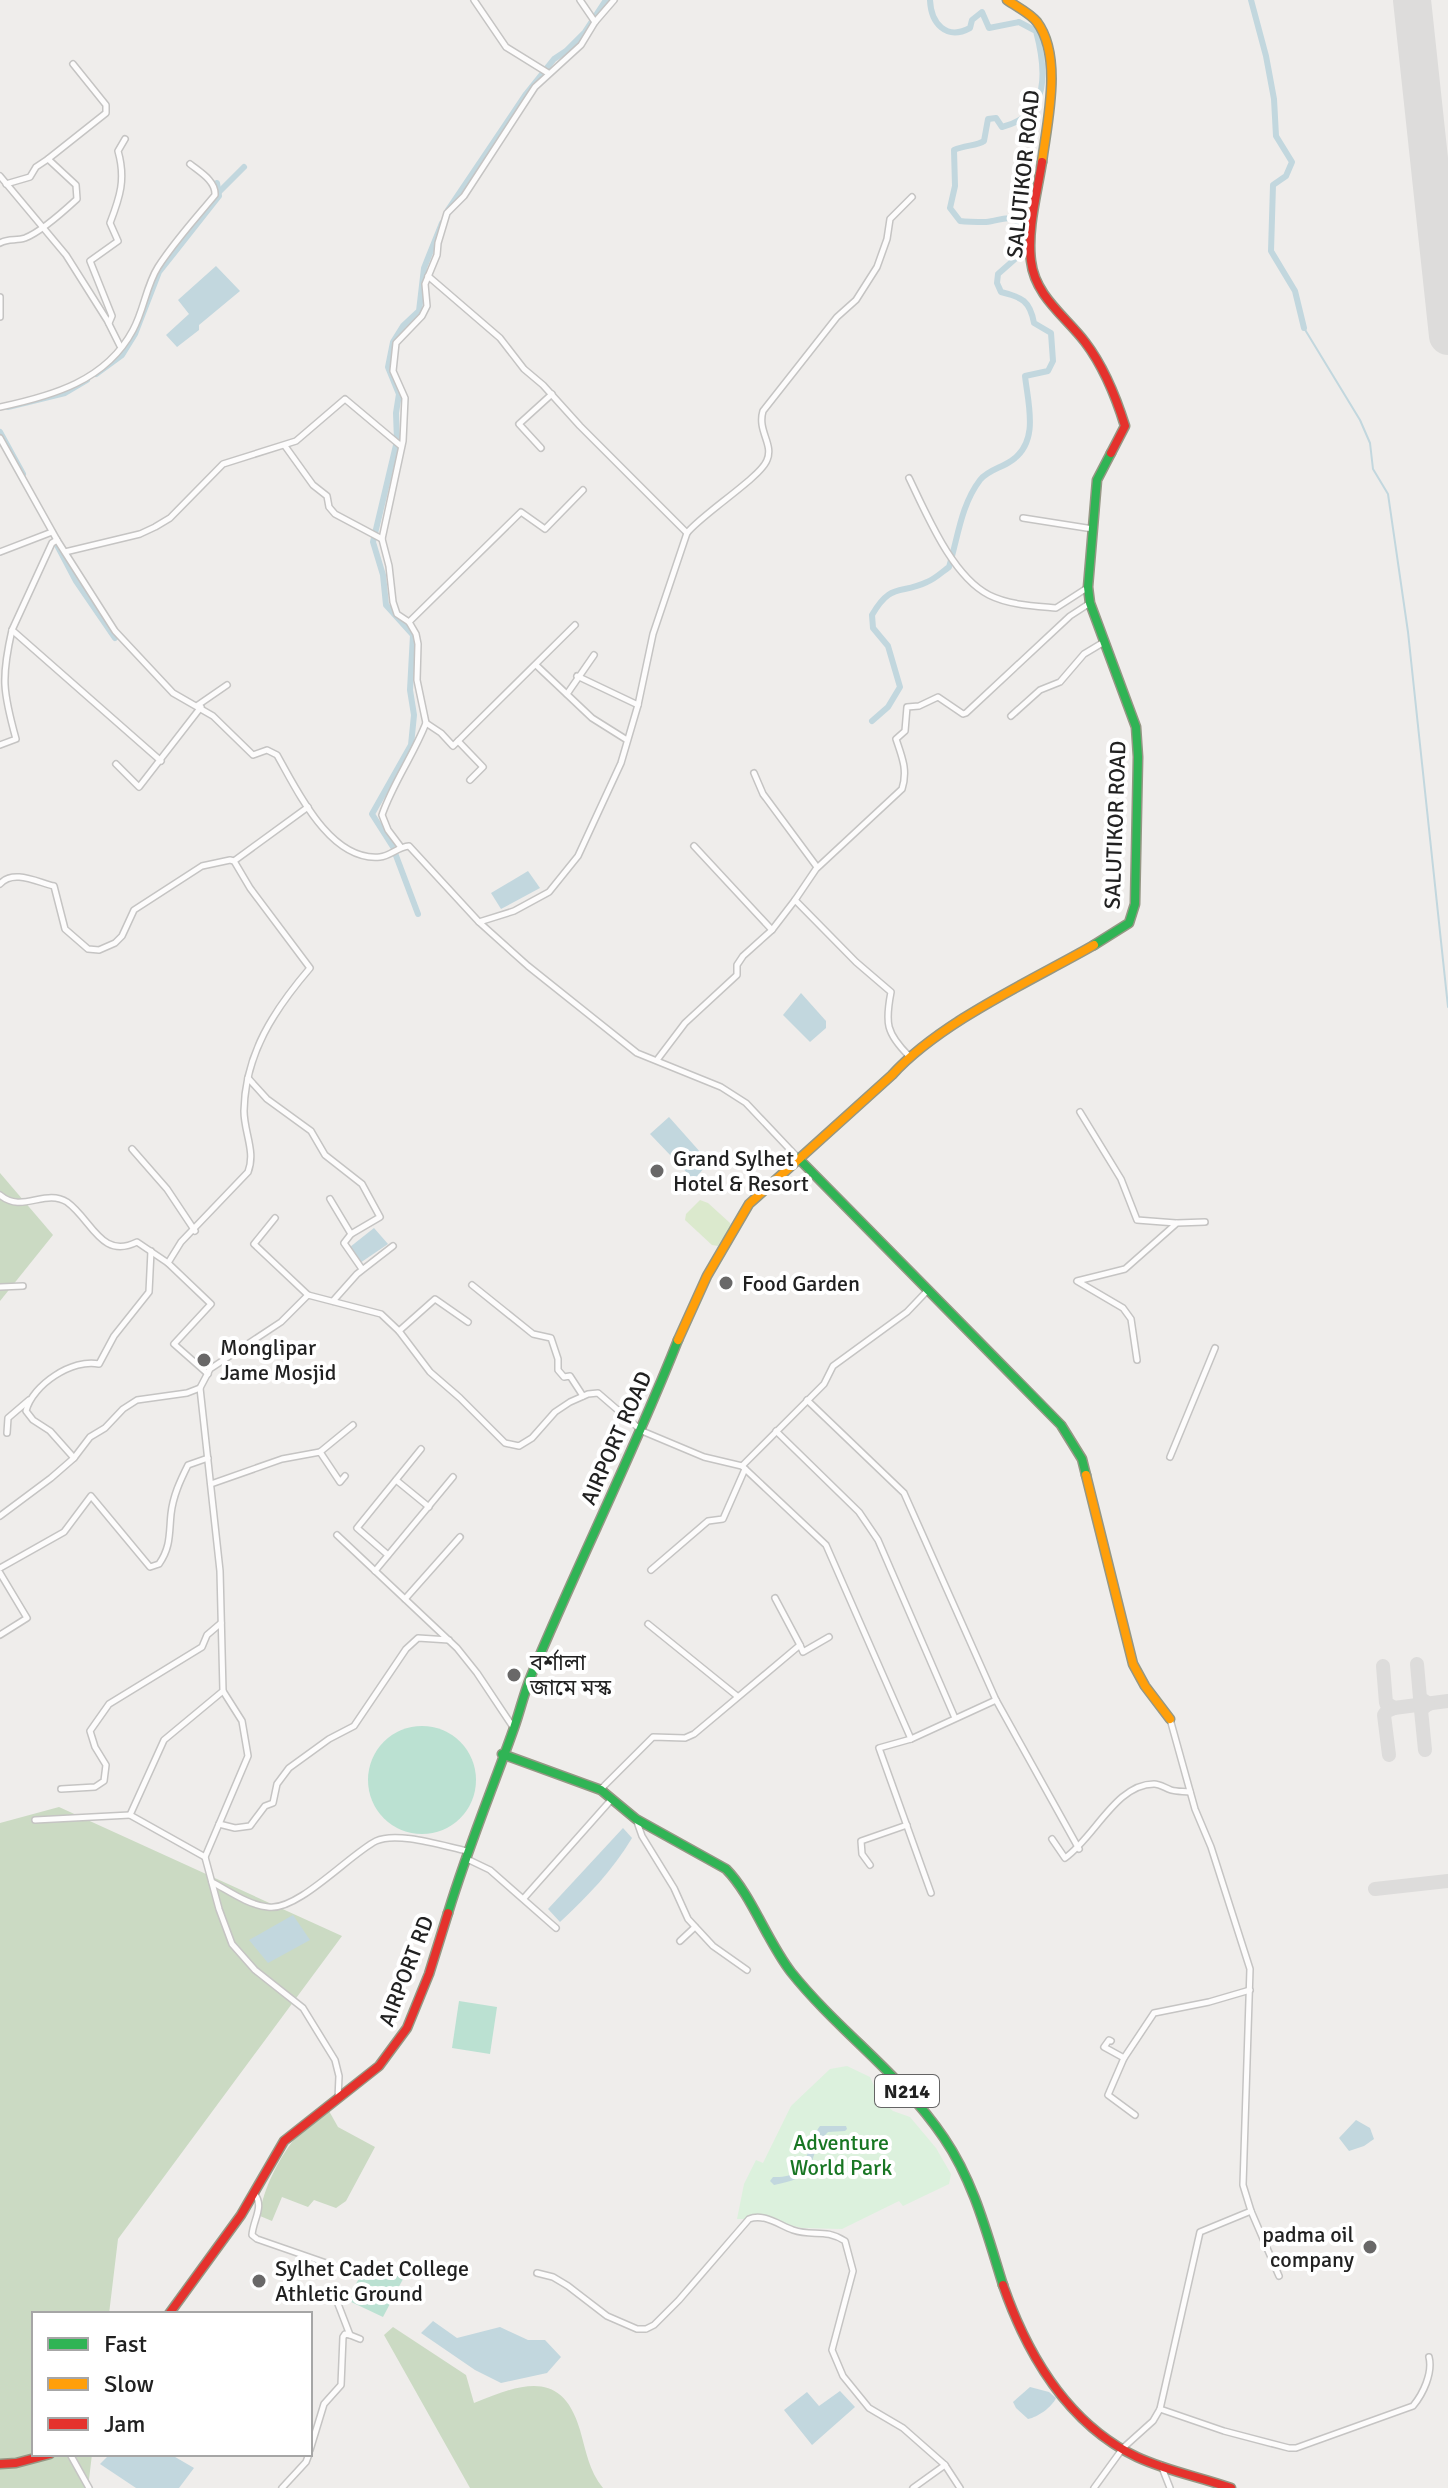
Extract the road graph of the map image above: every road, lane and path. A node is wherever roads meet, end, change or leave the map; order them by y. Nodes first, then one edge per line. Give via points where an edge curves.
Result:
1 (474, 0) edge
2 (580, 0) edge
3 (614, 0) edge
4 (1007, 0) edge
5 (595, 22) junction
6 (73, 64) dead end
7 (548, 73) junction
8 (125, 139) dead end
9 (48, 159) junction
10 (190, 164) dead end
11 (0, 176) edge
12 (6, 184) junction
13 (912, 197) dead end
14 (41, 226) junction
15 (0, 243) edge
16 (428, 276) junction
17 (0, 297) edge
18 (0, 317) edge
19 (109, 323) junction
20 (120, 346) junction
21 (552, 394) junction
22 (0, 407) edge
23 (0, 438) edge
24 (398, 444) junction
25 (285, 446) junction
26 (541, 448) dead end
27 (909, 478) dead end
28 (583, 490) dead end
29 (1023, 518) dead end
30 (1093, 529) junction
31 (52, 532) junction
32 (687, 533) junction
33 (380, 538) junction
34 (57, 540) junction
35 (0, 552) edge
36 (65, 552) junction
37 (1088, 587) junction
38 (1090, 603) junction
39 (409, 622) junction
40 (575, 625) dead end
41 (12, 630) junction
42 (1105, 641) junction
43 (594, 655) dead end
44 (536, 665) junction
45 (577, 676) junction
46 (227, 685) dead end
47 (567, 694) junction
48 (638, 705) junction
49 (199, 706) junction
50 (1011, 716) dead end
51 (426, 723) junction
52 (627, 740) junction
53 (458, 741) junction
54 (0, 745) edge
55 (161, 761) junction
56 (116, 764) dead end
57 (754, 773) dead end
58 (470, 780) dead end
59 (308, 807) junction
60 (694, 846) dead end
61 (400, 847) junction
62 (234, 861) junction
63 (817, 867) junction
64 (0, 884) edge
65 (795, 900) junction
66 (479, 922) junction
67 (772, 930) junction
68 (909, 1056) junction
69 (657, 1060) junction
70 (248, 1078) junction
71 (1080, 1112) dead end
72 (132, 1149) dead end
73 (798, 1158) junction
74 (0, 1195) edge
75 (330, 1199) dead end
76 (275, 1218) dead end
77 (1205, 1222) dead end
78 (1177, 1223) junction
79 (195, 1231) junction
80 (351, 1234) junction
81 (393, 1246) dead end
82 (151, 1251) junction
83 (168, 1263) junction
84 (362, 1269) junction
85 (472, 1285) dead end
86 (23, 1286) dead end
87 (0, 1287) edge
88 (928, 1290) junction
89 (308, 1295) junction
90 (333, 1301) junction
91 (468, 1322) dead end
92 (399, 1331) junction
93 (1215, 1348) dead end
94 (1137, 1360) dead end
95 (208, 1374) junction
96 (200, 1388) junction
97 (583, 1396) junction
98 (29, 1400) junction
99 (807, 1400) junction
100 (353, 1425) dead end
101 (642, 1431) junction
102 (776, 1431) junction
103 (7, 1433) dead end
104 (421, 1449) dead end
105 (320, 1452) junction
106 (1170, 1457) dead end
107 (74, 1458) junction
108 (208, 1458) junction
109 (743, 1468) junction
110 (345, 1476) dead end
111 (453, 1477) dead end
112 (396, 1480) junction
113 (211, 1484) junction
114 (0, 1505) edge
115 (429, 1507) junction
116 (3, 1514) edge
117 (337, 1535) dead end
118 (460, 1537) dead end
119 (388, 1555) junction
120 (651, 1570) dead end
121 (0, 1571) edge
122 (375, 1571) junction
123 (775, 1598) dead end
124 (405, 1599) junction
125 (221, 1623) junction
126 (648, 1624) dead end
127 (0, 1635) edge
128 (829, 1637) dead end
129 (449, 1640) junction
130 (800, 1645) junction
131 (223, 1691) junction
132 (737, 1696) junction
133 (996, 1700) junction
134 (955, 1718) junction
135 (1170, 1719) joint
136 (514, 1728) junction
137 (911, 1739) junction
138 (502, 1754) junction
139 (61, 1789) dead end
140 (601, 1790) junction
141 (1190, 1792) junction
142 (613, 1799) junction
143 (130, 1815) junction
144 (636, 1819) junction
145 (35, 1820) dead end
146 (219, 1824) junction
147 (907, 1825) junction
148 (1052, 1839) dead end
149 (1079, 1849) junction
150 (466, 1854) junction
151 (205, 1857) junction
152 (870, 1865) dead end
153 (211, 1881) junction
154 (931, 1893) dead end
155 (524, 1898) junction
156 (695, 1927) junction
157 (556, 1928) dead end
158 (680, 1941) dead end
159 (747, 1970) dead end
160 (1250, 1990) junction
161 (1111, 2041) dead end
162 (1124, 2058) junction
163 (338, 2100) junction
164 (1135, 2115) dead end
165 (254, 2192) junction
166 (1251, 2211) junction
167 (355, 2273) dead end
168 (537, 2273) dead end
169 (1279, 2276) dead end
170 (338, 2304) dead end
171 (170, 2312) edge
172 (350, 2335) junction
173 (360, 2339) dead end
174 (1429, 2357) dead end
175 (1160, 2409) junction
176 (312, 2442) edge
177 (1123, 2448) junction
178 (44, 2456) edge
179 (71, 2456) edge
180 (308, 2456) edge
181 (0, 2464) edge
182 (1160, 2464) junction
183 (945, 2465) junction
184 (89, 2488) edge
185 (282, 2488) edge
186 (913, 2488) edge
187 (960, 2488) edge
188 (1094, 2488) edge
189 (1170, 2488) edge
190 (1231, 2488) edge

1 - 7 street via 506,47
2 - 5 street
3 - 5 street
4 - 30 main road, SALUTIKOR ROAD via 1035,19 1050,61 1051,98 1029,265 1039,291 1093,355 1125,426 1097,480
5 - 7 street via 581,45
6 - 9 street via 106,105 106,113
7 - 16 street via 447,213
8 - 19 street via 118,151 123,189 110,223 118,241 90,261 112,316
9 - 12 street via 30,177
9 - 14 street via 76,185 77,199
10 - 20 street via 212,182 215,195 157,269 134,329
11 - 12 street
12 - 14 street
13 - 32 street via 890,219 877,267 856,300 763,411 760,422 769,451 765,465
14 - 15 street via 25,238
14 - 19 street
16 - 21 street via 500,338
16 - 24 street via 427,306 396,343 396,380 405,398
17 - 18 street
19 - 20 street
20 - 22 street via 105,365 58,393
21 - 26 street via 519,424
21 - 32 street
23 - 31 street
24 - 25 street via 345,399
24 - 33 street
25 - 33 street via 327,496 335,514
25 - 36 street via 223,464 155,527
27 - 37 street via 956,567 987,594 1056,608
28 - 39 street via 545,529 521,512
29 - 30 street
30 - 37 main road, SALUTIKOR ROAD
31 - 34 street
31 - 35 street
32 - 48 street via 653,634
33 - 39 street via 397,614
34 - 36 street
34 - 41 street
36 - 49 street via 130,649 173,693
37 - 38 main road, SALUTIKOR ROAD
38 - 42 main road, SALUTIKOR ROAD
38 - 63 street via 966,713 938,697 907,707 905,731 896,739 905,763 902,789
39 - 51 street via 418,644 417,680
40 - 44 street
41 - 54 street via 4,688 16,739
41 - 55 street
42 - 50 street
42 - 68 main road, SALUTIKOR ROAD via 1138,743 1135,904 1129,923
43 - 45 street
44 - 47 street
44 - 53 street
45 - 47 street
45 - 48 street
46 - 49 street
47 - 52 street via 600,725
48 - 52 street
49 - 55 street
49 - 59 street via 253,755 267,750 277,755
51 - 53 street via 453,746
51 - 61 street via 382,815
52 - 66 street via 578,856 549,892
53 - 58 street via 483,767
55 - 56 street via 139,787
57 - 63 street via 763,794
59 - 61 street via 327,834 355,853 381,857
59 - 62 street
60 - 67 street
61 - 66 street via 409,846
62 - 64 street via 202,866 134,910 122,936 99,950 88,949 65,929 54,886 17,876
62 - 70 street via 310,968 269,1021
63 - 65 street
65 - 67 street
65 - 68 street via 891,992 888,1028
66 - 69 street via 637,1053
67 - 69 street via 743,956 737,975 685,1023
68 - 73 main road, SALUTIKOR ROAD
69 - 73 street via 746,1103
70 - 79 street via 244,1115 250,1167
70 - 80 street via 311,1131 325,1155 362,1184 380,1217
71 - 78 street via 1121,1179 1137,1220
72 - 79 street
73 - 88 main road
73 - 101 main road, AIRPORT ROAD via 749,1204 735,1225 696,1298
74 - 82 street via 17,1204 64,1200 107,1245 137,1242
75 - 80 street
76 - 89 street via 254,1244
77 - 78 street
78 - 94 street via 1125,1269 1077,1281 1123,1308 1131,1319
79 - 83 street
80 - 84 street via 344,1243
81 - 84 street
82 - 83 street
82 - 98 street via 149,1292 99,1364 87,1361 69,1367
83 - 95 street via 211,1304 174,1344
84 - 90 street
85 - 97 street via 533,1334 551,1338 558,1370 570,1376
86 - 87 street
88 - 99 street via 907,1312 833,1366
88 - 135 main road via 1061,1425 1082,1459 1133,1664
89 - 90 street
89 - 95 street via 281,1322
90 - 92 street via 381,1314
91 - 92 street via 435,1299
92 - 97 street via 430,1372 505,1443 519,1446 555,1412
93 - 106 street
95 - 96 street
96 - 107 street via 137,1400 90,1437
96 - 108 street
97 - 101 street via 598,1393
98 - 103 street via 8,1418
98 - 107 street via 26,1411
99 - 102 street
99 - 133 street via 904,1493
100 - 105 street
101 - 109 street
101 - 136 main road, AIRPORT ROAD via 535,1667
102 - 109 street
102 - 134 street via 859,1512 878,1540
104 - 112 street
105 - 110 street via 340,1482
105 - 113 street
107 - 116 street
108 - 113 street
108 - 121 street via 188,1465 159,1564 150,1567 91,1496 64,1532
109 - 120 street via 723,1519 708,1521
109 - 137 street via 826,1545
111 - 115 street
112 - 115 street
112 - 119 street via 357,1528
113 - 125 street
114 - 116 street
115 - 119 street
117 - 122 street
118 - 124 street
119 - 122 street
121 - 127 street via 27,1618
122 - 124 street
123 - 130 street
124 - 129 street
125 - 131 street
125 - 139 street via 202,1647 109,1704 90,1731 106,1765 104,1781 95,1787
126 - 132 street
128 - 130 street via 803,1652
129 - 136 street
129 - 146 street via 418,1638 354,1726 289,1768 277,1784 273,1803 250,1826
130 - 132 street
131 - 143 street via 164,1740
131 - 146 street via 242,1721 248,1756
132 - 140 street via 694,1734 653,1737
133 - 134 street
133 - 149 street
134 - 137 street
135 - 141 street
136 - 138 main road, AIRPORT ROAD
137 - 147 street via 879,1748
138 - 140 main road, N214
138 - 150 main road, AIRPORT RD
140 - 142 main road, N214
141 - 149 street via 1157,1784 1125,1793
141 - 160 street via 1245,1946
142 - 144 main road, N214
142 - 155 street
143 - 145 street
143 - 151 street
144 - 156 street
144 - 177 main road, N214 via 735,1878 797,1979 924,2112 971,2188 1027,2347 1070,2403
146 - 151 street
147 - 152 street via 861,1841
147 - 154 street
148 - 149 street via 1065,1858
150 - 153 street via 399,1837 378,1841 314,1887 270,1908
150 - 155 street
150 - 163 main road, AIRPORT RD via 407,2028 379,2066
151 - 153 street
153 - 163 street via 232,1944 303,2008 323,2039 339,2076
155 - 157 street
156 - 158 street
156 - 159 street
160 - 162 street via 1154,2013
160 - 166 street via 1243,2185
161 - 162 street via 1104,2047
162 - 164 street via 1108,2095
163 - 165 main road, AIRPORT RD via 284,2141
165 - 167 street via 259,2205 252,2235
165 - 171 main road, AIRPORT RD
166 - 169 street
166 - 175 street via 1200,2232
168 - 183 street via 568,2286 617,2321 646,2329 754,2216 795,2231 834,2234 845,2241 853,2271 832,2350 843,2376 869,2408 903,2428
170 - 172 street
172 - 173 street
172 - 176 street via 343,2337 341,2385 324,2404
174 - 175 street via 1431,2366 1417,2403 1296,2448
175 - 177 street
177 - 182 main road, N214
177 - 188 street
178 - 181 main road
179 - 184 street
180 - 185 street
182 - 189 street
182 - 190 main road, N214
183 - 186 street
183 - 187 street

